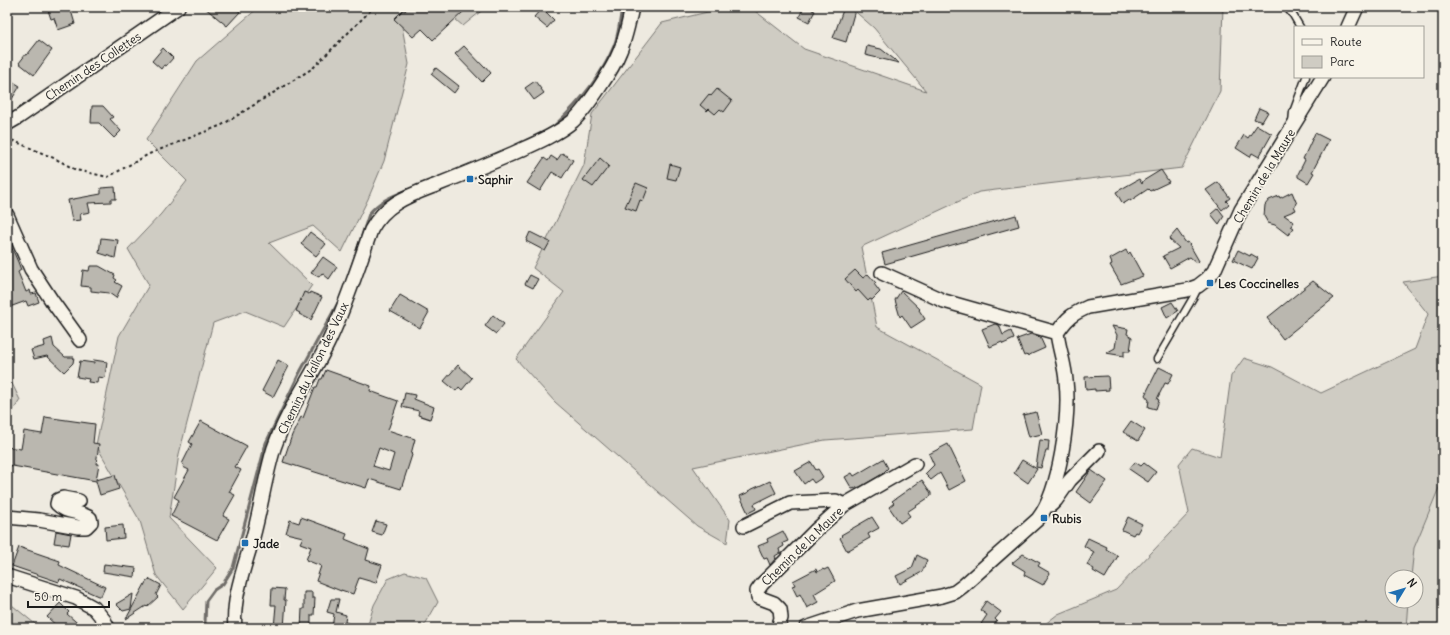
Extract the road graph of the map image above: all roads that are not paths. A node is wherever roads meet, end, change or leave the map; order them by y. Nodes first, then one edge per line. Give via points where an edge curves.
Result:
1 (178, 7) edge
2 (632, 7) edge
3 (1286, 7) edge
4 (1357, 7) edge
5 (1299, 26) edge
6 (1348, 26) edge
7 (1306, 78) edge
8 (1322, 78) edge
9 (7, 124) edge
10 (1294, 125) junction
11 (7, 215) edge
12 (882, 274) dead end
13 (1198, 286) junction
14 (1057, 333) junction
15 (80, 340) dead end
16 (1157, 359) dead end
17 (1099, 451) dead end
18 (915, 464) dead end
19 (79, 501) dead end
20 (844, 505) junction
21 (1046, 508) junction
22 (7, 518) edge
23 (744, 526) dead end
24 (7, 576) edge
25 (108, 628) edge
26 (235, 628) edge
27 (778, 628) edge
28 (806, 628) edge

1 - 9 street, Chemin des Collettes
2 - 26 street, Chemin du Vallon des Vaux via 620,51 586,106 574,120 525,148 398,201 376,220 337,324 283,426 274,449 236,602
3 - 5 lane
4 - 6 street
7 - 10 lane via 1292,112 1291,121
8 - 10 street, Chemin de la Maure
10 - 13 street, Chemin de la Maure via 1241,210 1214,271
11 - 15 street via 32,269
12 - 14 street via 944,301
13 - 14 street, Chemin de la Maure via 1088,307 1065,320
13 - 16 lane
14 - 21 street via 1068,398 1065,438 1053,490
17 - 21 street
18 - 20 street, Chemin de la Maure
19 - 22 street via 62,498 57,504 60,508 85,514 91,522 86,527
20 - 23 street via 836,501 790,503
20 - 27 street, Chemin de la Maure via 757,591 758,597 774,603 780,609
21 - 28 street via 1038,519 955,592 857,610
24 - 25 street via 76,598 94,608

